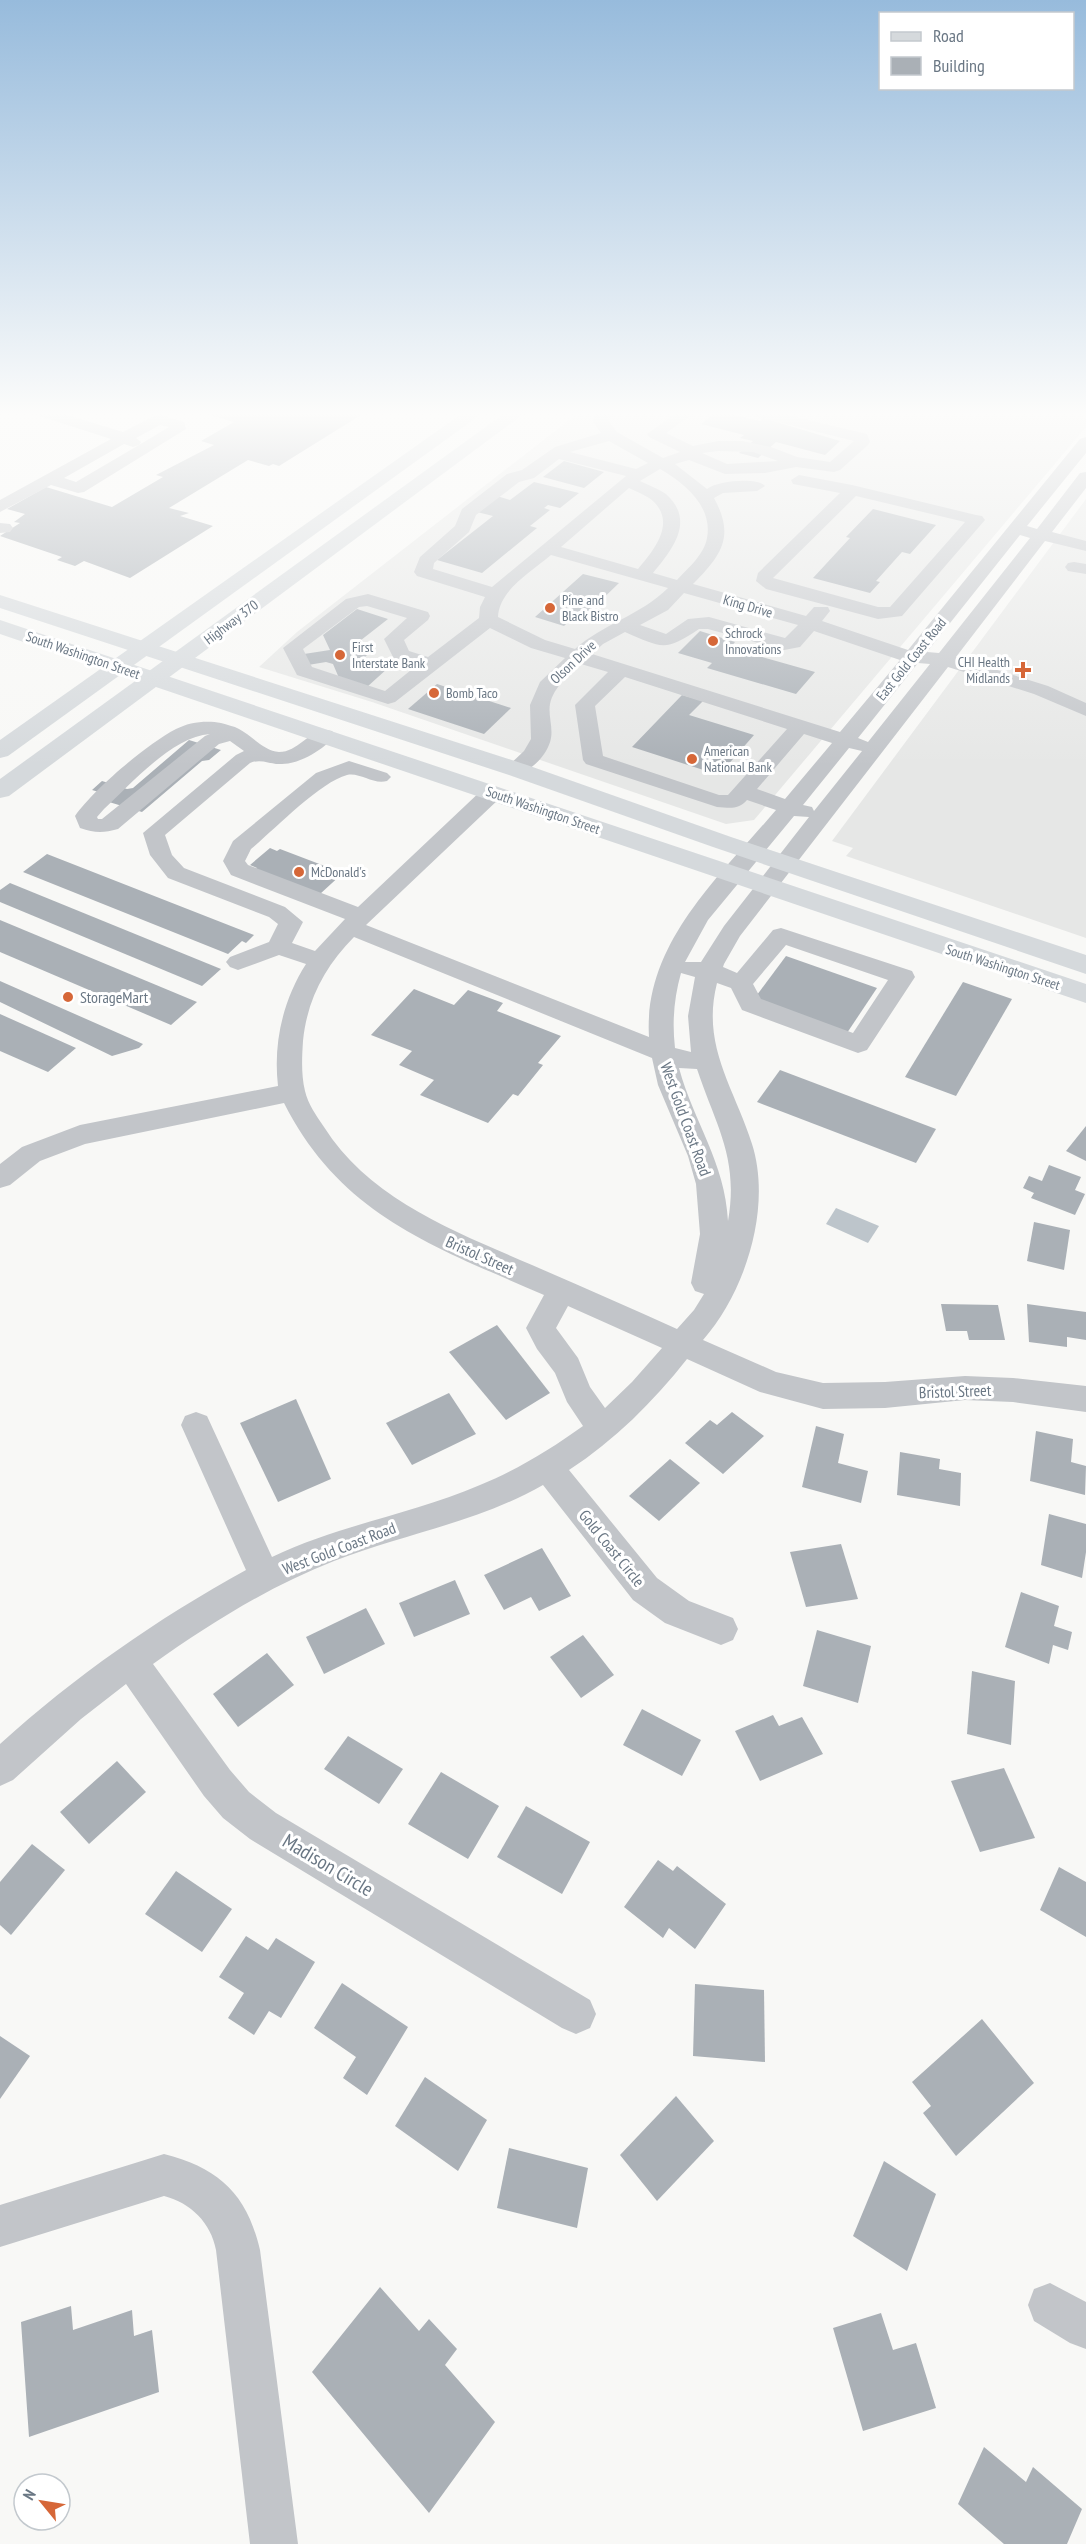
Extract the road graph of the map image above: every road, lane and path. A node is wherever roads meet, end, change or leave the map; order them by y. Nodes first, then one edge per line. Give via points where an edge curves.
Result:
1 (326, 529) edge
2 (345, 529) edge
3 (463, 529) edge
4 (573, 529) edge
5 (671, 529) edge
6 (716, 529) edge
7 (813, 529) edge
8 (968, 529) edge
9 (1015, 529) joint
10 (1046, 529) edge
11 (1041, 535) junction
12 (1086, 546) edge
13 (549, 549) junction
14 (426, 561) junction
15 (642, 575) junction
16 (681, 586) junction
17 (0, 601) edge
18 (495, 601) junction
19 (831, 601) junction
20 (810, 623) junction
21 (624, 625) junction
22 (0, 627) edge
23 (160, 654) junction
24 (576, 656) junction
25 (912, 657) junction
26 (429, 664) junction
27 (940, 665) junction
28 (622, 670) junction
29 (135, 673) junction
30 (1085, 708) edge
31 (801, 726) junction
32 (234, 734) junction
33 (325, 735) junction
34 (845, 740) junction
35 (875, 749) junction
36 (0, 751) edge
37 (257, 753) junction
38 (515, 770) junction
39 (0, 776) edge
40 (380, 777) dead end
41 (0, 791) edge
42 (743, 792) junction
43 (492, 793) junction
44 (790, 807) junction
45 (822, 817) junction
46 (666, 823) junction
47 (752, 852) junction
48 (785, 863) junction
49 (734, 875) junction
50 (766, 886) junction
51 (355, 922) junction
52 (278, 947) junction
53 (319, 960) junction
54 (238, 962) dead end
55 (1086, 964) edge
56 (670, 965) junction
57 (709, 971) junction
58 (741, 982) junction
59 (1086, 994) edge
60 (662, 1052) junction
61 (706, 1061) junction
62 (292, 1092) junction
63 (0, 1178) edge
64 (561, 1291) junction
65 (682, 1344) junction
66 (1086, 1399) edge
67 (196, 1425) dead end
68 (602, 1429) junction
69 (548, 1467) junction
70 (265, 1577) junction
71 (721, 1629) dead end
72 (130, 1661) junction
73 (0, 1768) edge
74 (576, 2014) dead end
75 (0, 2226) edge
76 (274, 2544) edge

1 - 23 main road
2 - 23 main road, Highway 370
3 - 14 street
4 - 13 street
5 - 15 street via 666,547
6 - 16 street, Olson Drive via 716,539 703,564
7 - 19 street via 764,577 771,585
8 - 19 street via 895,612 878,613
9 - 11 street
9 - 25 street, East Gold Coast Road
10 - 11 street, East Gold Coast Road
11 - 12 street
11 - 27 street, East Gold Coast Road
13 - 15 street, King Drive
13 - 18 street
14 - 18 street
14 - 18 street via 407,573 408,582
15 - 16 street, King Drive
16 - 20 street, King Drive
16 - 21 street, Olson Drive via 654,611
17 - 23 main road, South Washington Street
18 - 24 street via 537,644
18 - 26 street
19 - 20 street
20 - 21 street via 793,643 784,644 709,623 695,623 671,639 660,640
20 - 25 street, King Drive
21 - 24 street, Olson Drive
22 - 29 main road, South Washington Street
23 - 29 main road, Highway 370
23 - 29 main road, Highway 370
23 - 38 main road, South Washington Street
24 - 28 street
24 - 38 street, Olson Drive via 545,689 540,705 541,739 532,755
25 - 27 street, King Drive
25 - 34 street, East Gold Coast Road
26 - 26 street via 401,655 394,639 421,616 368,600 353,603 293,648 304,671 388,698
27 - 30 street, King Drive via 1039,704
27 - 35 street, East Gold Coast Road
28 - 31 street
28 - 42 street via 585,705 593,760 717,801 733,802
29 - 33 main road, South Washington Street
29 - 36 main road, Highway 370
29 - 39 main road
29 - 41 main road, Highway 370
31 - 34 street
31 - 42 street
32 - 32 street via 210,727 192,729 172,741 96,804 86,816 88,824 110,824 212,740
32 - 37 street
33 - 37 street via 302,754 287,758
33 - 38 main road via 453,760 492,773
33 - 43 main road, South Washington Street
34 - 35 street
34 - 44 street, East Gold Coast Road
35 - 45 street, East Gold Coast Road
37 - 52 street via 243,759 154,833 155,844 176,873 277,912 291,922
38 - 46 main road, South Washington Street
40 - 51 street via 349,767 323,777 242,846 234,861 239,870
42 - 44 street
43 - 46 main road via 514,785 529,786 644,823
43 - 49 main road, South Washington Street
43 - 51 street, Bristol Street
44 - 45 street
44 - 47 street, East Gold Coast Road
45 - 48 street, East Gold Coast Road
46 - 47 main road, South Washington Street
47 - 48 main road, South Washington Street
47 - 49 street, East Gold Coast Road
48 - 50 street, East Gold Coast Road
48 - 55 main road, South Washington Street
49 - 50 main road, South Washington Street
49 - 56 street, West Gold Coast Road via 687,932
50 - 57 street, West Gold Coast Road via 732,931
50 - 59 main road, South Washington Street
51 - 53 street, Bristol Street
51 - 60 street
52 - 53 street
52 - 54 street
53 - 62 street, Bristol Street via 297,1003 291,1033
56 - 57 street
56 - 60 street, West Gold Coast Road via 664,989
57 - 58 street
57 - 61 street, West Gold Coast Road via 701,1019
58 - 58 street via 751,1004 858,1044 903,977 782,935
60 - 61 street via 682,1060
60 - 65 street, West Gold Coast Road via 669,1082 701,1150 714,1216 713,1251 703,1293
61 - 65 street, West Gold Coast Road via 739,1147 745,1174 744,1204 726,1270 710,1310
62 - 63 street via 80,1135 31,1154
62 - 64 street, Bristol Street via 318,1141 336,1164 373,1198 438,1236
64 - 65 street, Bristol Street
64 - 68 street via 541,1329
65 - 66 street, Bristol Street via 771,1383 823,1395 885,1395 965,1388
65 - 68 street, West Gold Coast Road via 640,1396
67 - 70 street
68 - 69 street, West Gold Coast Road
69 - 70 street, West Gold Coast Road via 491,1495 303,1559
69 - 71 street, Gold Coast Circle via 645,1589 677,1612
70 - 72 street, West Gold Coast Road via 202,1612
72 - 73 street, West Gold Coast Road via 83,1695
72 - 74 street, Madison Circle via 236,1805 263,1826
75 - 76 street via 165,2175 184,2179 219,2206 231,2224 238,2250

